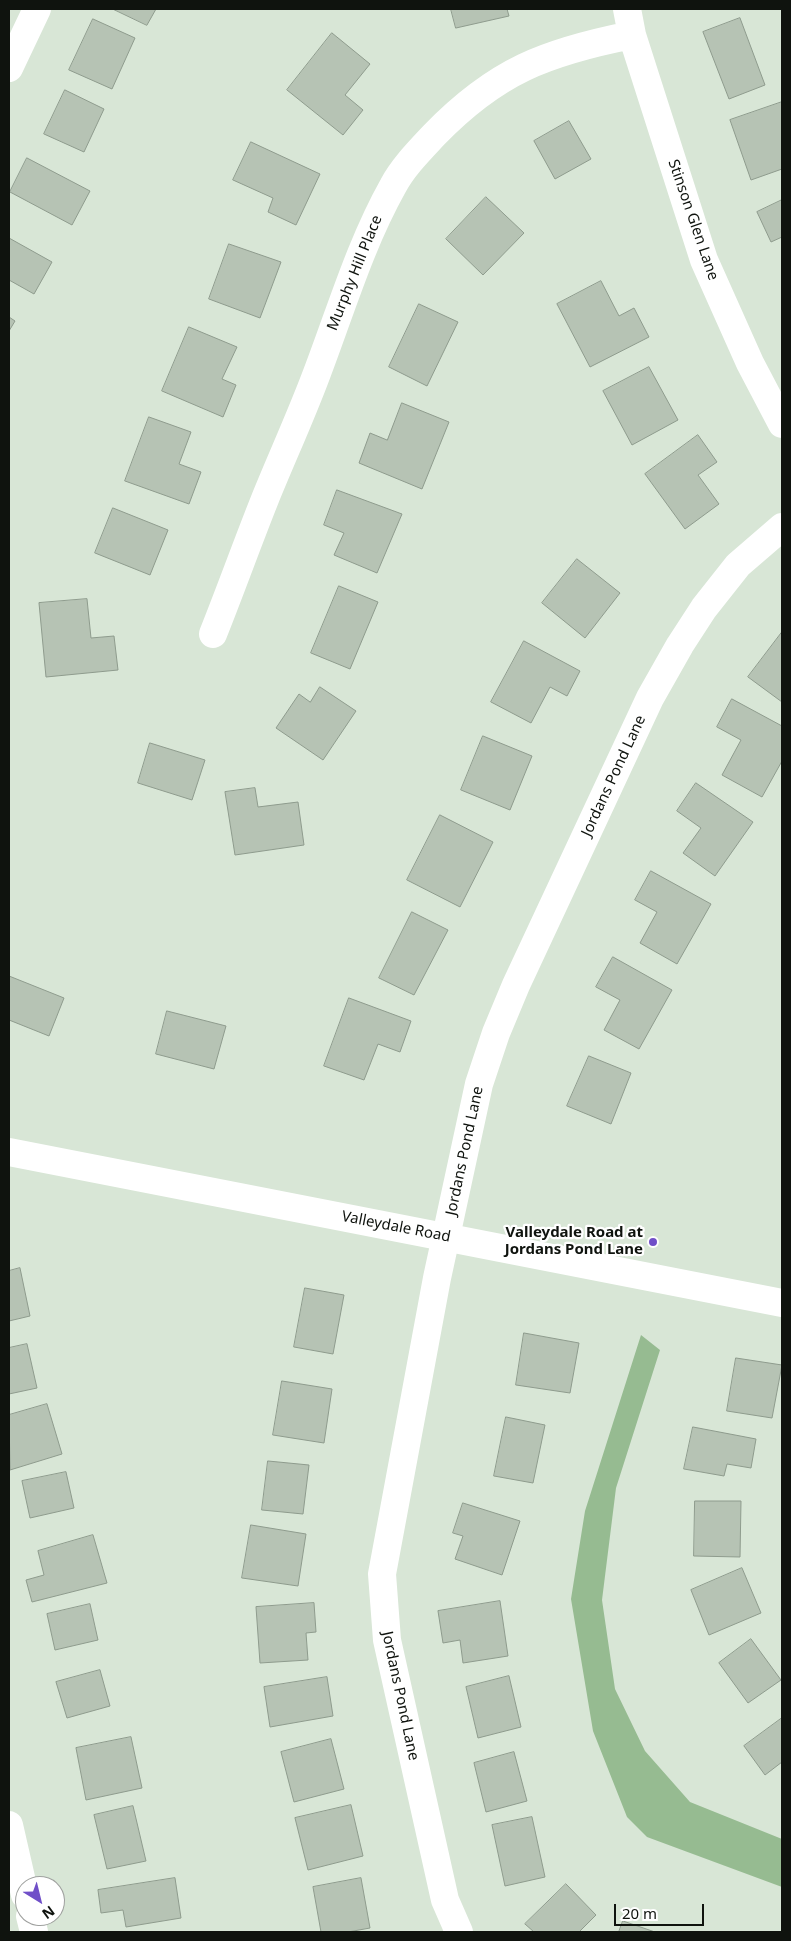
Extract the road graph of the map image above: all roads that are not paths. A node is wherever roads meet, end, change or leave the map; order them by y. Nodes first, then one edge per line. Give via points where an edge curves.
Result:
1 (37, 9) edge
2 (627, 9) edge
3 (632, 35) junction
4 (9, 68) edge
5 (782, 424) edge
6 (782, 526) edge
7 (213, 634) dead end
8 (9, 1152) edge
9 (446, 1236) junction
10 (782, 1303) edge
11 (9, 1825) edge
12 (21, 1876) edge
13 (460, 1932) edge

1 - 4 street
2 - 3 street, Stinson Glen Lane
3 - 5 street, Stinson Glen Lane via 704,260 750,363
3 - 7 street, Murphy Hill Place via 567,50 520,68 490,85 453,115 418,152 394,184 356,264 317,373
6 - 9 street, Jordans Pond Lane via 738,565 704,608 646,707 496,1033 479,1084
8 - 9 street, Valleydale Road
9 - 10 street, Valleydale Road
9 - 13 street, Jordans Pond Lane via 382,1574 386,1640 445,1900
11 - 12 street

